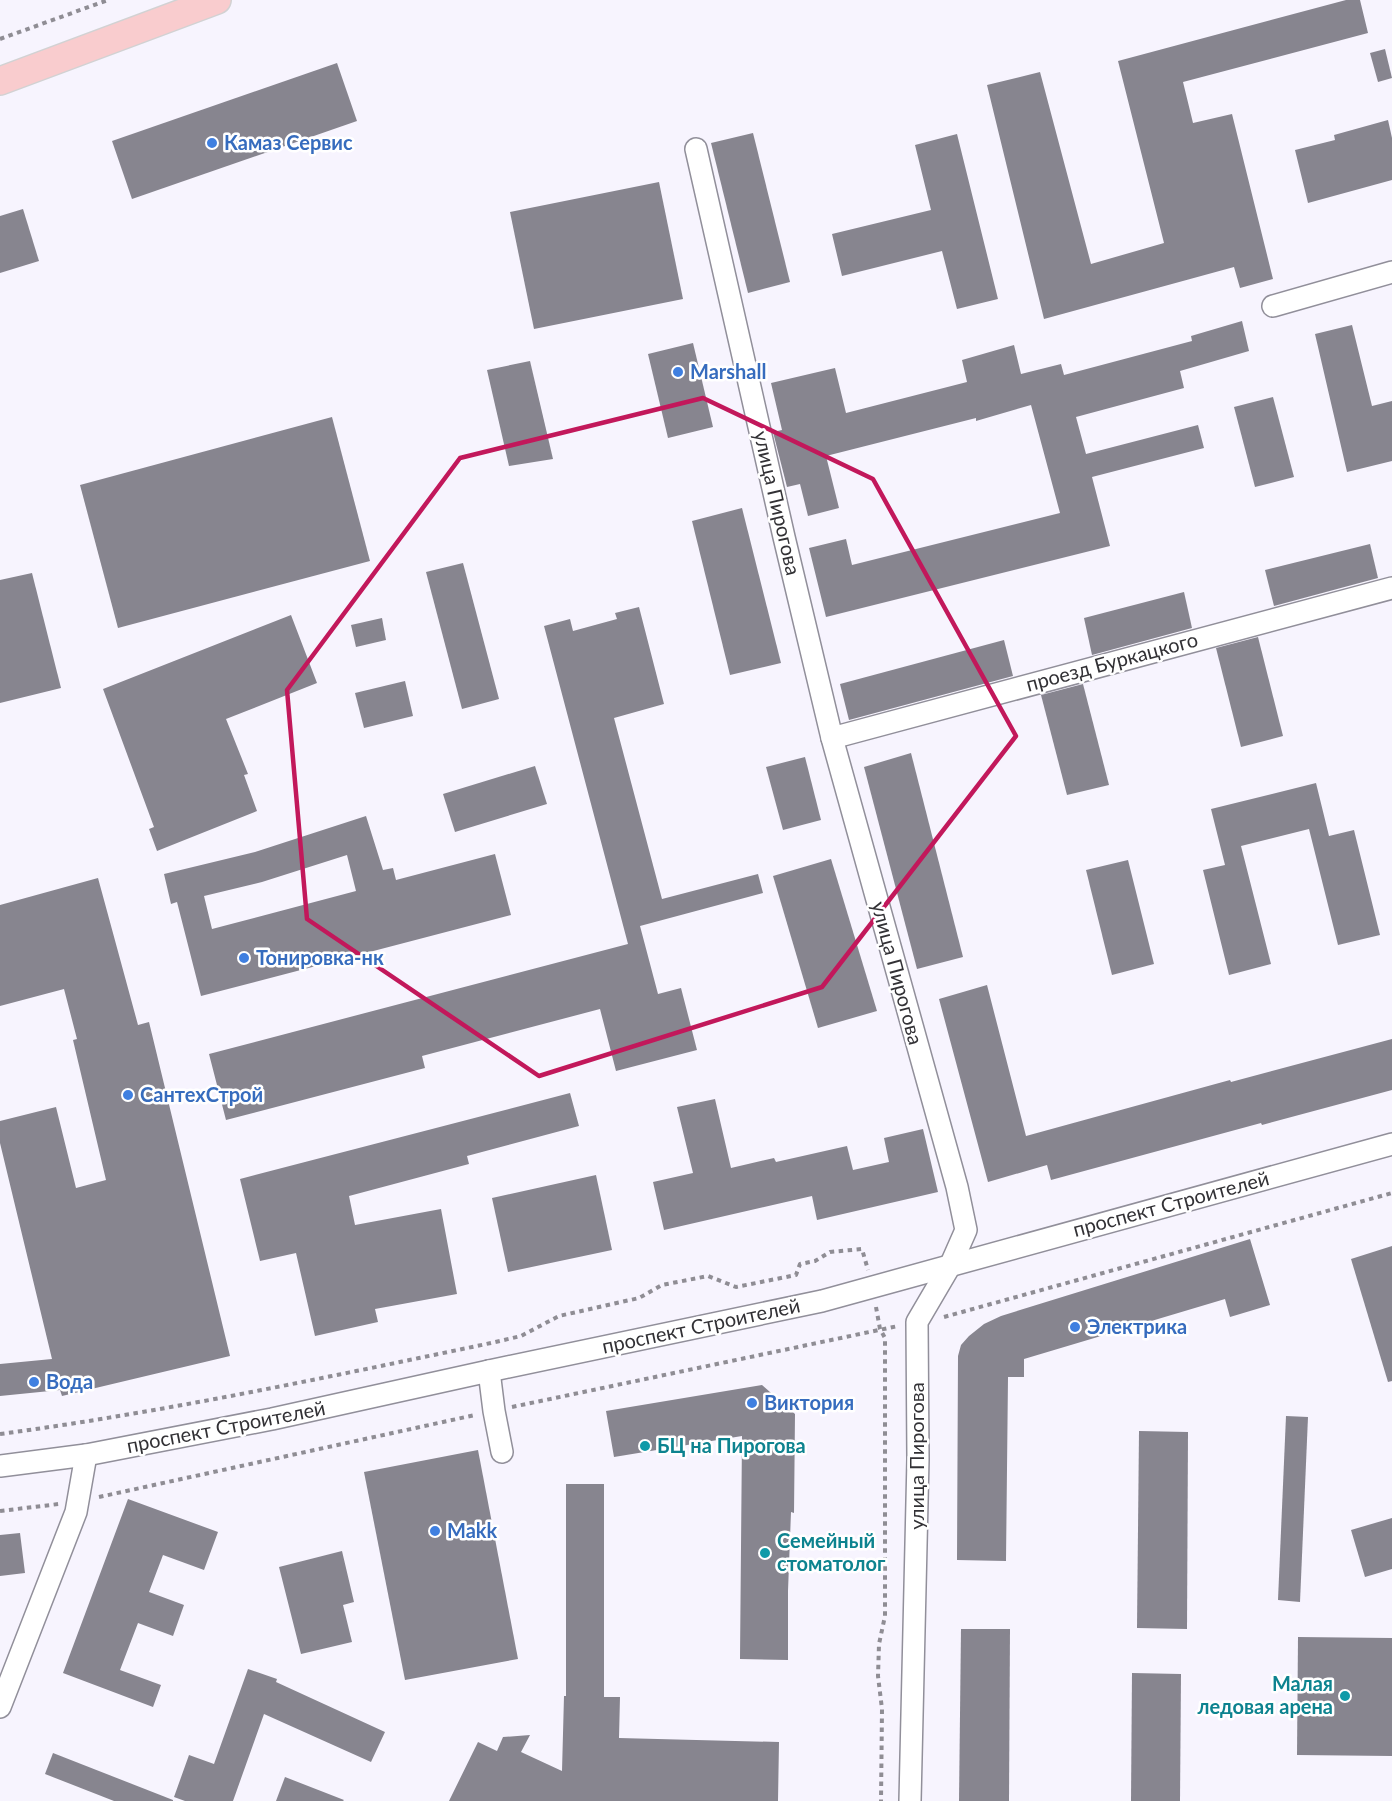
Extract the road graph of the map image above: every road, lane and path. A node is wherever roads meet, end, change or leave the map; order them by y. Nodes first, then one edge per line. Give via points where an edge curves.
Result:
1 (108, 0) edge
2 (217, 0) edge
3 (0, 39) edge
4 (0, 81) edge
5 (696, 148) dead end
6 (1392, 272) edge
7 (1273, 306) dead end
8 (1392, 588) edge
9 (832, 738) junction
10 (1392, 1144) edge
11 (1392, 1193) edge
12 (951, 1264) junction
13 (872, 1287) junction
14 (917, 1322) junction
15 (880, 1329) junction
16 (489, 1371) junction
17 (494, 1411) junction
18 (0, 1434) edge
19 (502, 1452) dead end
20 (86, 1455) junction
21 (0, 1466) edge
22 (78, 1501) junction
23 (0, 1511) edge
24 (0, 1707) edge
25 (881, 1801) edge
26 (910, 1801) edge

1 - 3 path
2 - 4 main road
5 - 9 street, улица Пирогова
6 - 7 street
8 - 9 street, проезд Буркацкого
9 - 12 street, улица Пирогова via 966,1230
10 - 12 street, проспект Строителей
11 - 14 path via 951,1316
12 - 13 street, проспект Строителей
12 - 14 street, улица Пирогова
13 - 15 path
13 - 16 street, проспект Строителей
13 - 18 path via 862,1250 830,1252 800,1264 796,1275 736,1287 708,1276 662,1285 639,1298 559,1316 521,1336 491,1343 266,1390
14 - 15 path
14 - 26 street, улица Пирогова
15 - 17 path
15 - 25 path via 885,1338 886,1448 885,1616 878,1676 882,1709
16 - 17 street
16 - 20 street, проспект Строителей
17 - 19 street
17 - 22 path
20 - 21 street, проспект Строителей
20 - 22 street
22 - 23 path
22 - 24 street

